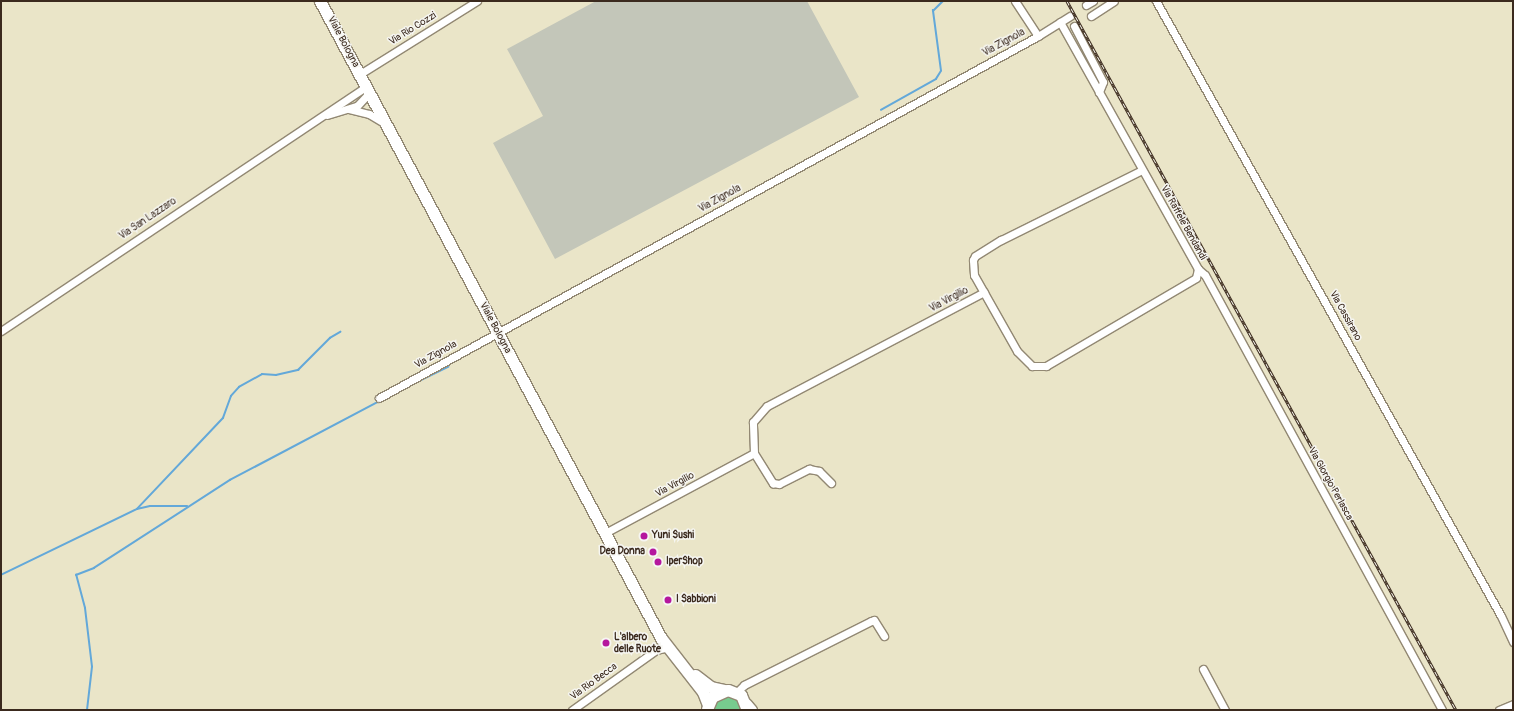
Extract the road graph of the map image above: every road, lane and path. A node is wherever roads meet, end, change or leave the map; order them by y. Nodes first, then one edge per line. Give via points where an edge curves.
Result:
1 (320, 1) edge
2 (477, 1) edge
3 (1015, 1) edge
4 (1114, 1) edge
5 (1156, 1) edge
6 (1070, 16) dead end
7 (1091, 16) dead end
8 (1060, 22) junction
9 (1074, 26) dead end
10 (1038, 36) junction
11 (360, 74) junction
12 (367, 90) junction
13 (1099, 92) junction
14 (349, 109) junction
15 (385, 123) junction
16 (307, 125) junction
17 (1142, 170) junction
18 (1198, 269) junction
19 (984, 292) junction
20 (1, 331) edge
21 (497, 332) junction
22 (379, 398) dead end
23 (754, 453) junction
24 (830, 483) dead end
25 (605, 533) junction
26 (884, 636) dead end
27 (1513, 642) edge
28 (671, 650) junction
29 (1203, 668) dead end
30 (724, 690) junction
31 (737, 692) junction
32 (1513, 704) edge
33 (707, 707) edge
34 (748, 708) edge
35 (572, 710) edge
36 (1224, 710) edge
37 (1442, 710) edge
38 (1499, 710) edge

1 - 11 main road, Viale Bologna
2 - 11 street, Via Rio Cozzi
3 - 10 street
4 - 7 street
5 - 27 street, Via Cassirano via 1502,616
6 - 8 street, Via Zignola
8 - 10 street, Via Zignola
8 - 13 street, Via Raffele Bendandi
9 - 13 street via 1103,82
10 - 21 street, Via Zignola
11 - 12 main road, Viale Bologna
12 - 14 street, Via San Lazzaro via 357,106
12 - 15 main road, Viale Bologna
12 - 16 street, Via San Lazzaro
13 - 17 street, Via Raffele Bendandi
14 - 15 street, Via San Lazzaro via 369,114
14 - 16 street, Via San Lazzaro via 330,114
15 - 21 main road, Viale Bologna
16 - 20 street, Via San Lazzaro
17 - 18 street, Via Raffele Bendandi
17 - 19 street, Via Virgilio via 1001,240 975,256 974,275
18 - 19 street, Via Raffele Bendandi via 1196,278 1046,366 1032,366 1017,351
18 - 37 street, Via Giorgio Perlasca via 1205,275
19 - 23 street, Via Virgilio via 767,406 753,422
21 - 22 street, Via Zignola
21 - 25 main road, Viale Bologna
23 - 24 street via 773,483 779,484 809,469 819,471
23 - 25 street, Via Virgilio
25 - 28 main road, Viale Bologna
26 - 31 street via 874,620 871,621 744,685
28 - 30 main road via 700,680 711,687
28 - 33 main road via 703,692
28 - 35 street, Via Rio Becca via 656,650
29 - 36 street
30 - 31 main road
30 - 33 main road via 712,697
31 - 34 main road
32 - 38 street

